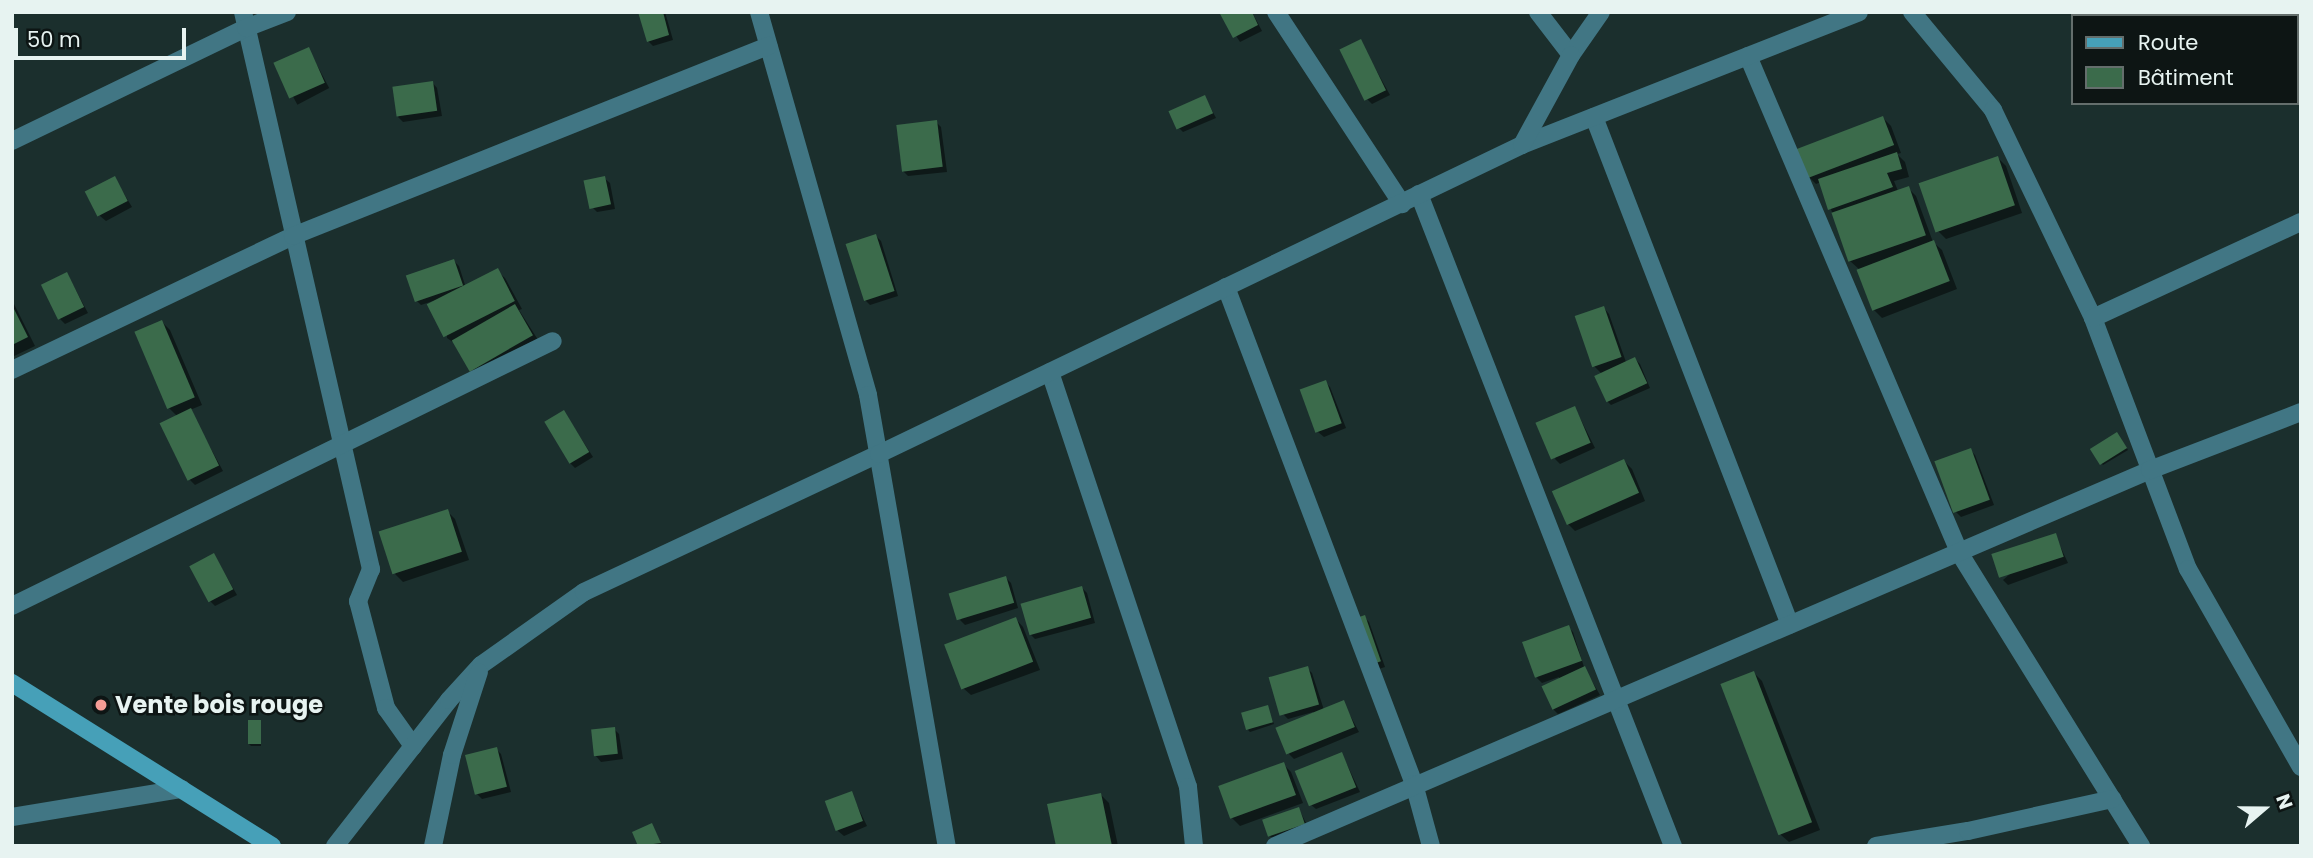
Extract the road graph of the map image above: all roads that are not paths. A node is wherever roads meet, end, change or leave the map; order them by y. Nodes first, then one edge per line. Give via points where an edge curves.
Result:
1 (287, 12) edge
2 (759, 12) edge
3 (1276, 12) edge
4 (1538, 12) edge
5 (1601, 12) edge
6 (1859, 12) edge
7 (1912, 12) edge
8 (244, 20) edge
9 (768, 46) junction
10 (1571, 55) junction
11 (1748, 56) junction
12 (1594, 117) junction
13 (12, 141) edge
14 (1522, 145) junction
15 (1419, 194) junction
16 (1402, 204) junction
17 (2301, 222) edge
18 (293, 236) junction
19 (1226, 287) junction
20 (2092, 318) junction
21 (553, 341) dead end
22 (12, 370) edge
23 (1050, 372) junction
24 (2301, 412) edge
25 (344, 444) junction
26 (879, 454) junction
27 (2150, 470) junction
28 (1960, 554) junction
29 (12, 606) edge
30 (1790, 625) junction
31 (481, 665) junction
32 (12, 684) edge
33 (1618, 699) junction
34 (413, 746) junction
35 (2301, 766) edge
36 (1414, 784) junction
37 (182, 789) junction
38 (2112, 799) junction
39 (12, 817) edge
40 (272, 846) edge
41 (335, 846) edge
42 (433, 846) edge
43 (947, 846) edge
44 (1194, 846) edge
45 (1275, 846) edge
46 (1431, 846) edge
47 (1673, 846) edge
48 (1876, 846) edge
49 (2141, 846) edge

1 - 8 street
2 - 9 street
3 - 16 street
4 - 10 street
5 - 10 street
6 - 11 street
7 - 20 street via 1993,110
8 - 13 street
8 - 18 street
9 - 18 street
9 - 26 street via 868,395
10 - 14 street
11 - 12 street
11 - 28 street
12 - 14 street
12 - 30 street
14 - 15 street
15 - 16 street
15 - 33 street
16 - 19 street
17 - 20 street
18 - 22 street
18 - 25 street
19 - 23 street
19 - 36 street
20 - 27 street
21 - 25 street
23 - 26 street
23 - 44 street via 1188,787
24 - 27 street
25 - 29 street
25 - 34 street via 371,569 358,601 386,708
26 - 31 street via 584,592
26 - 43 street
27 - 28 street
27 - 35 street via 2188,569
28 - 30 street
28 - 38 street
30 - 33 street
31 - 34 street
31 - 42 street via 452,755
32 - 37 main road
33 - 36 street
33 - 47 street
34 - 41 street
36 - 45 street
36 - 46 street
37 - 39 street
37 - 40 main road
38 - 48 street
38 - 49 street

